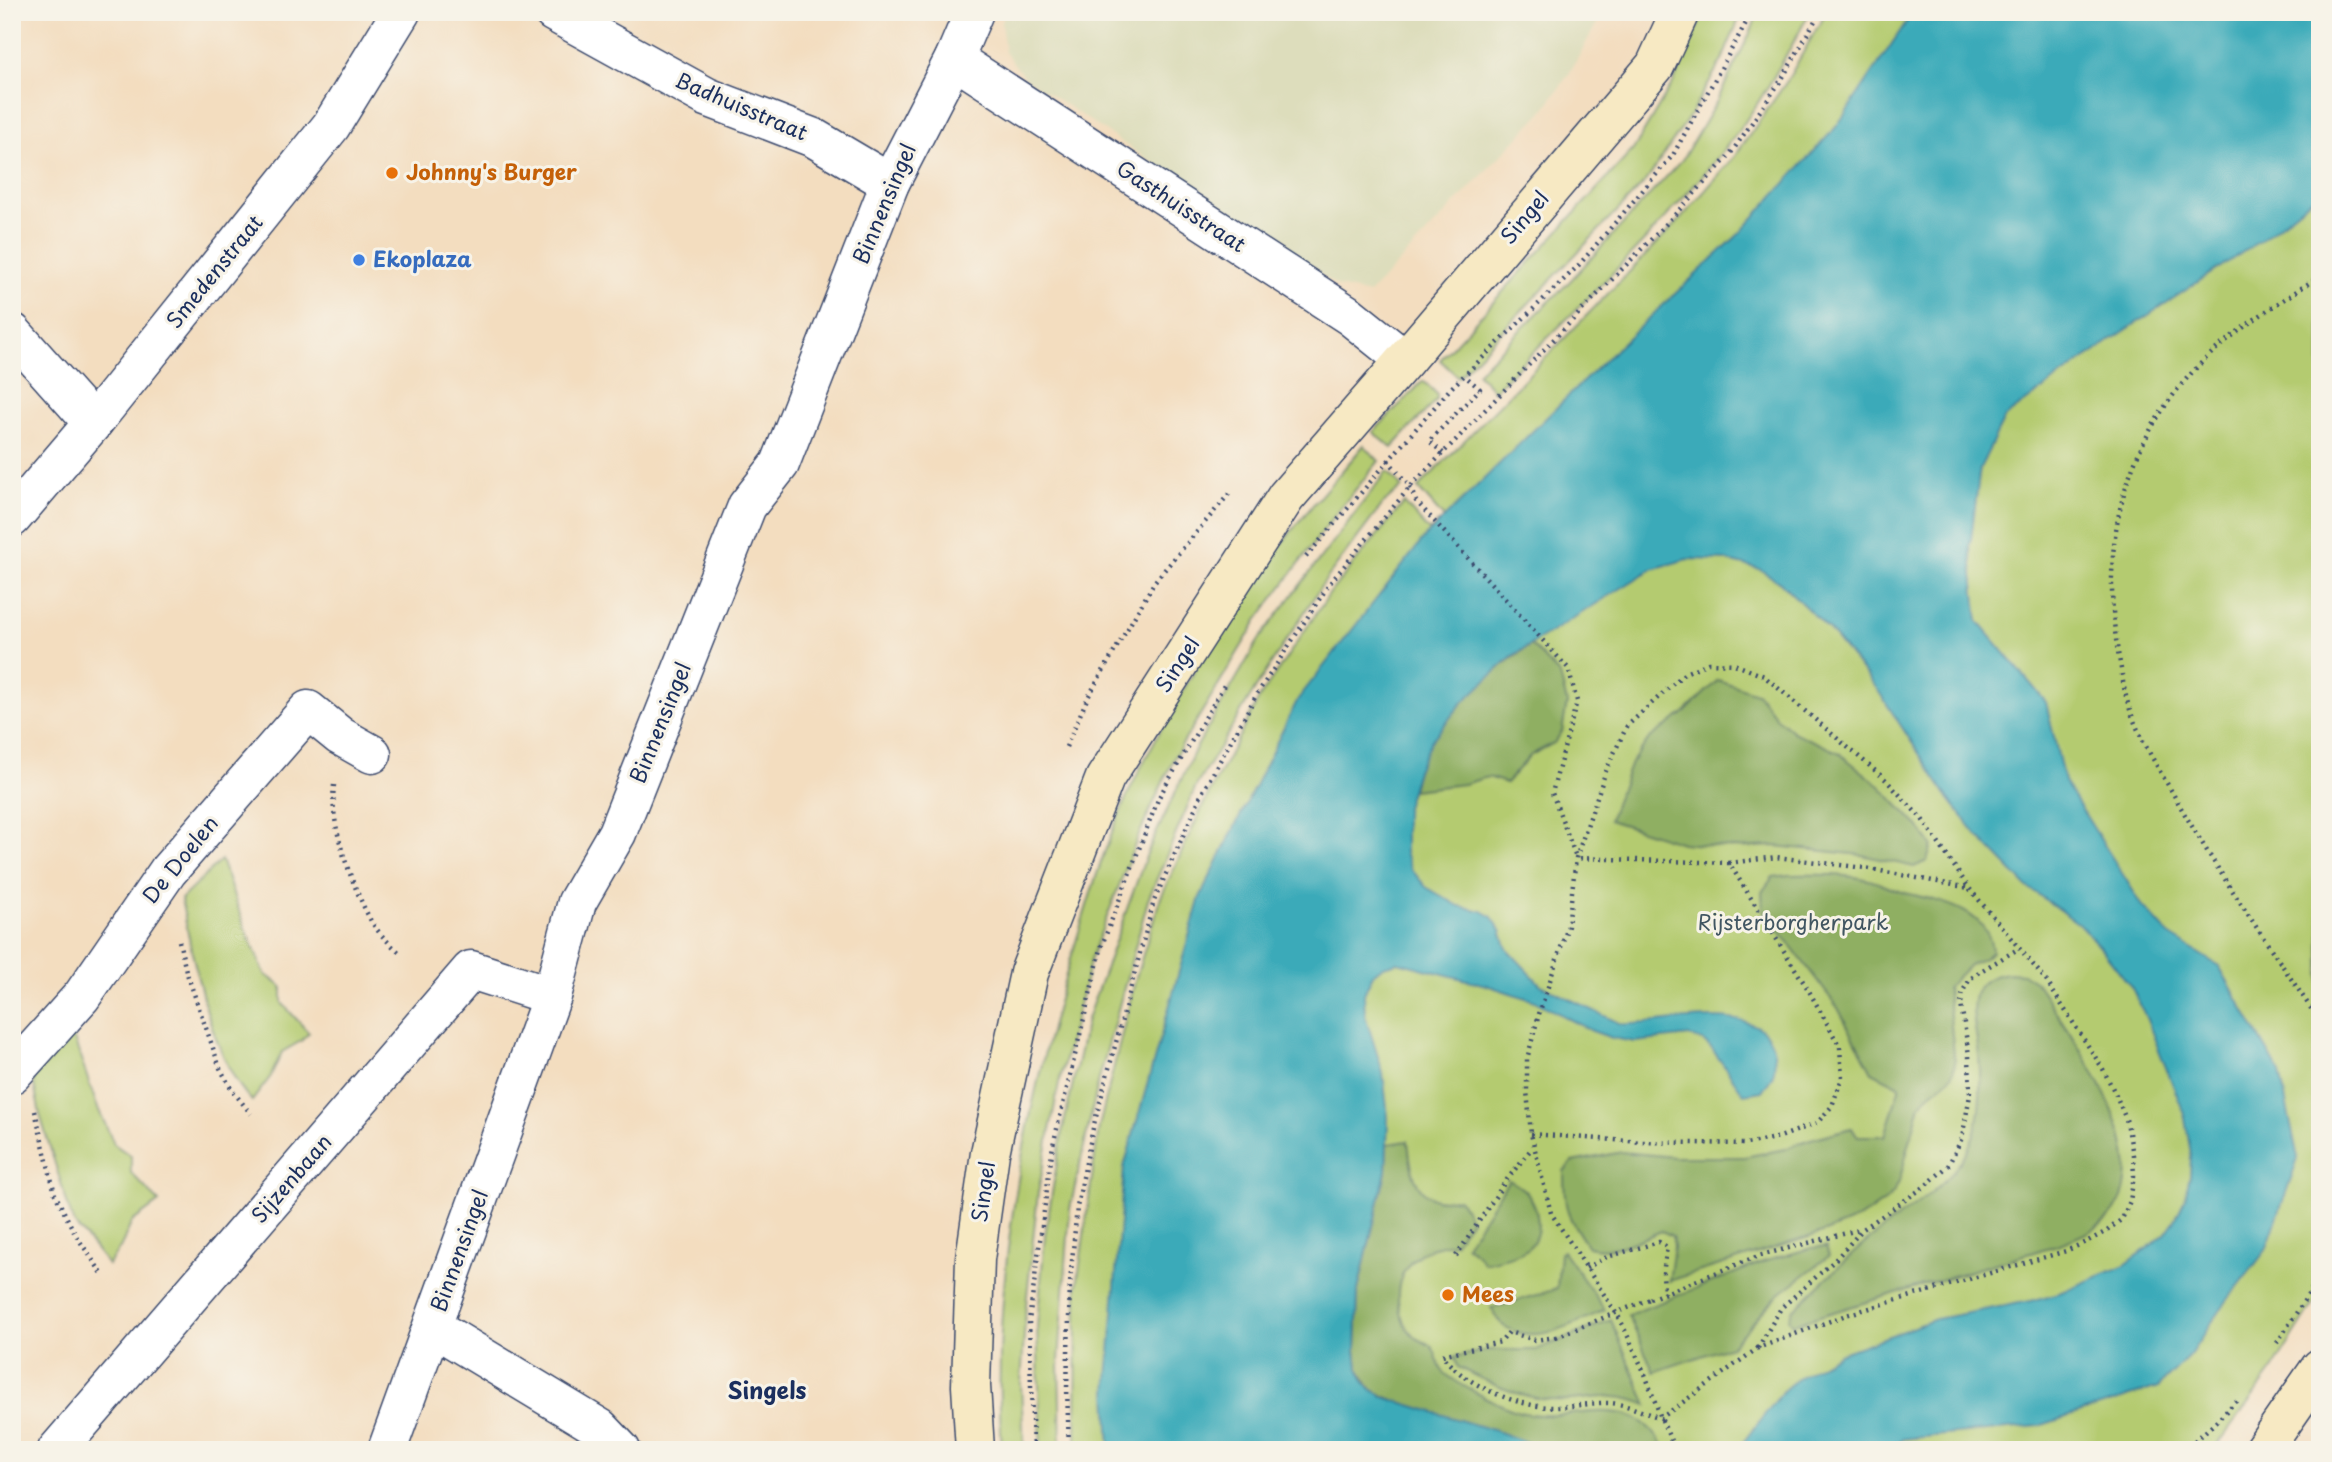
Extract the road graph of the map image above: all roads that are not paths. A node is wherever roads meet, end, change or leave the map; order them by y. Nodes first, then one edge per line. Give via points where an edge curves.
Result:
1 (401, 12) edge
2 (553, 12) edge
3 (974, 12) edge
4 (1680, 12) edge
5 (954, 60) junction
6 (890, 183) junction
7 (12, 332) edge
8 (1405, 360) junction
9 (93, 423) junction
10 (12, 519) edge
11 (356, 745) road end
12 (552, 996) junction
13 (22, 1086) edge
14 (433, 1327) junction
15 (2320, 1368) edge
16 (57, 1450) edge
17 (387, 1450) edge
18 (621, 1450) edge
19 (975, 1450) edge
20 (2263, 1450) edge

1 - 9 street, Smedenstraat via 331,126
2 - 6 street, Badhuisstraat via 708,97 814,138
3 - 5 street, Binnensingel
4 - 8 street, Singel via 1655,66
5 - 6 street, Binnensingel
5 - 8 street, Gasthuisstraat via 1350,316
6 - 12 street, Binnensingel via 780,464 747,506 617,832 577,902
7 - 9 street
8 - 19 street, Singel via 1286,497 1105,778 1029,973 990,1153 975,1259 971,1386
9 - 10 street, Smedenstraat
11 - 13 street, De Doelen via 308,710 168,871
12 - 14 street, Binnensingel
12 - 16 street, Sijzenbaan via 471,970
14 - 17 street, Binnensingel
14 - 18 street via 600,1428
15 - 20 street

